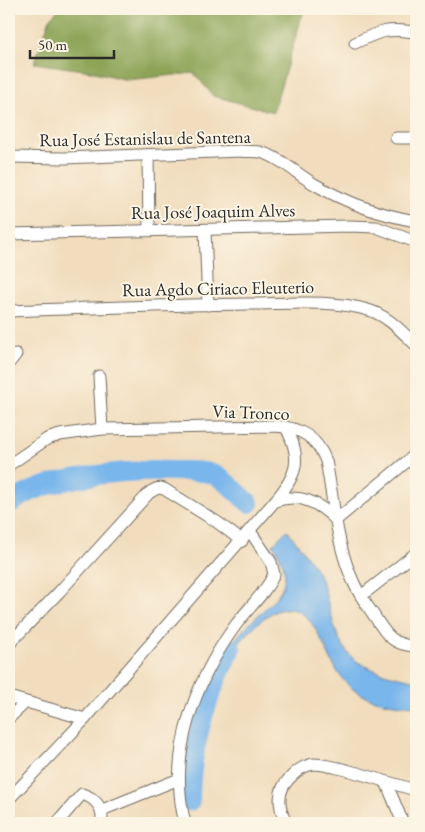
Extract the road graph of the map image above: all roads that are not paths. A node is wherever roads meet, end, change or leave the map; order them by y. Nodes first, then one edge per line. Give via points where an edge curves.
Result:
1 (416, 32) edge
2 (355, 43) dead end
3 (396, 138) dead end
4 (416, 138) edge
5 (148, 155) junction
6 (9, 157) edge
7 (416, 221) edge
8 (149, 230) junction
9 (205, 230) junction
10 (9, 234) edge
11 (416, 242) edge
12 (208, 305) junction
13 (9, 311) edge
14 (416, 345) edge
15 (99, 376) dead end
16 (286, 427) junction
17 (102, 429) junction
18 (416, 454) edge
19 (9, 465) edge
20 (275, 501) junction
21 (336, 520) junction
22 (250, 531) junction
23 (242, 541) junction
24 (416, 553) edge
25 (361, 596) junction
26 (9, 644) edge
27 (416, 646) edge
28 (9, 698) edge
29 (25, 703) junction
30 (9, 718) edge
31 (86, 719) junction
32 (179, 779) junction
33 (386, 782) junction
34 (416, 790) edge
35 (9, 799) edge
36 (102, 810) junction
37 (57, 823) edge
38 (101, 823) edge
39 (185, 823) edge
40 (284, 823) edge
41 (403, 823) edge

1 - 2 street via 386,30
3 - 4 street
5 - 6 street, Rua José Estanislau de Santena
5 - 7 street, Rua José Estanislau de Santena via 260,152 354,203
5 - 8 street
8 - 9 street, Rua José Joaquim Alves
8 - 10 street, Rua José Joaquim Alves
9 - 11 street, Rua José Joaquim Alves via 363,227 376,228
9 - 12 street
12 - 13 street, Rua Agdo Ciriaco Eleuterio
12 - 14 street, Rua Agdo Ciriaco Eleuterio via 350,306 383,317
15 - 17 street
16 - 17 street, Via Tronco
16 - 20 street via 296,463 290,482
16 - 21 street, Via Tronco via 303,432 322,450
17 - 19 street, Via Tronco via 47,439
18 - 21 street
20 - 21 street via 286,498 306,500
20 - 22 street
21 - 25 street, Via Tronco via 348,570
22 - 23 street
22 - 32 street via 271,562 274,574 220,646 206,674 183,738
23 - 26 street via 164,489 155,489
23 - 31 street
24 - 25 street
25 - 27 street, Via Tronco via 389,637 404,646
28 - 29 street
29 - 30 street
29 - 31 street
31 - 35 street
32 - 36 street
32 - 39 street
33 - 34 street
33 - 40 street via 318,764 303,768 285,783 280,794
33 - 41 street
36 - 37 street via 82,794
36 - 38 street

